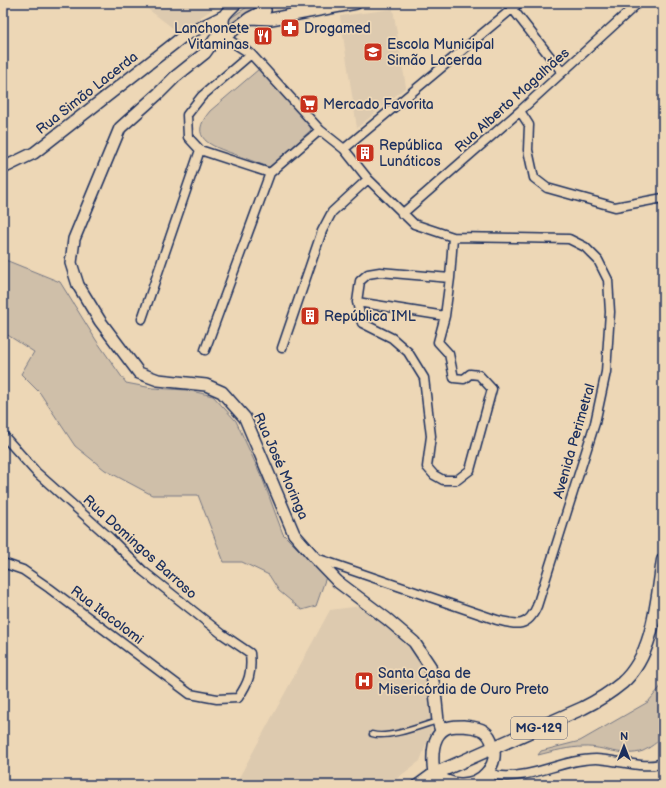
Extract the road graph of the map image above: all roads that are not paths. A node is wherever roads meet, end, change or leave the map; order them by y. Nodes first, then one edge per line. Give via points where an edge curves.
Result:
1 (236, 3) edge
2 (356, 3) edge
3 (519, 3) edge
4 (638, 3) edge
5 (510, 6) edge
6 (267, 10) edge
7 (224, 16) junction
8 (222, 34) junction
9 (185, 35) junction
10 (250, 54) junction
11 (562, 72) junction
12 (520, 111) junction
13 (320, 130) junction
14 (344, 149) junction
15 (200, 150) junction
16 (3, 168) edge
17 (270, 173) junction
18 (368, 179) junction
19 (663, 198) edge
20 (402, 214) junction
21 (453, 238) junction
22 (450, 278) junction
23 (357, 302) junction
24 (445, 316) junction
25 (142, 319) dead end
26 (282, 348) dead end
27 (205, 350) dead end
28 (3, 435) edge
29 (315, 558) junction
30 (663, 560) edge
31 (3, 563) edge
32 (190, 694) joint
33 (440, 726) junction
34 (372, 734) dead end
35 (494, 747) junction
36 (663, 762) edge
37 (487, 772) junction
38 (434, 774) junction
39 (469, 784) edge
40 (419, 785) edge
41 (490, 785) edge

1 - 7 street
2 - 6 street
3 - 5 street
4 - 11 street, Rua Alberto Magalhães
5 - 11 street
5 - 14 street
6 - 8 street
7 - 8 street
7 - 9 street, Rua Simão Lacerda
8 - 9 street
8 - 10 street, Avenida Perimetral
8 - 29 street, Rua José Moringa via 120,128 74,239 71,263 78,286 100,321 139,373 158,380 206,385 222,392 245,418 294,534
9 - 16 street, Rua Simão Lacerda via 34,153
10 - 13 street, Avenida Perimetral
10 - 15 street via 202,96 187,114 188,137
11 - 12 street, Rua Alberto Magalhães
12 - 19 street via 530,125 528,150 534,178 547,188 615,207
12 - 20 street, Rua Alberto Magalhães
13 - 14 street, Avenida Perimetral
13 - 17 street
14 - 18 street, Avenida Perimetral
15 - 17 street
15 - 25 street
17 - 27 street
18 - 20 street, Avenida Perimetral
18 - 26 street via 332,212 322,231
20 - 21 street, Avenida Perimetral via 414,224
21 - 22 street
21 - 29 street, Avenida Perimetral via 569,239 586,247 598,260 608,280 610,312 606,372 598,409 532,616 527,622 509,623
22 - 23 street via 380,272 368,274 360,281
22 - 24 street
23 - 24 street
23 - 24 street via 362,323 392,338 408,352 424,378 431,436 427,467 443,480 457,480 470,470 492,389 479,374 470,374 464,379 454,378 449,354 438,342
28 - 32 street, Rua Domingos Barroso via 36,472 143,571 216,630 250,653 252,669 238,698 217,699
29 - 33 street, Rua José Moringa via 338,582 414,642 430,666
30 - 35 main road, MG-129 via 649,638 638,663 623,682 583,708
31 - 32 street, Rua Itacolomi via 24,570 43,583
33 - 34 lane
33 - 35 street via 475,727 485,731
33 - 38 street via 434,744
35 - 37 street via 493,764
35 - 38 main road, MG-129
36 - 37 street via 652,766 598,759 517,776 501,776
37 - 39 street
37 - 41 street
38 - 39 street via 452,783
38 - 40 main road

